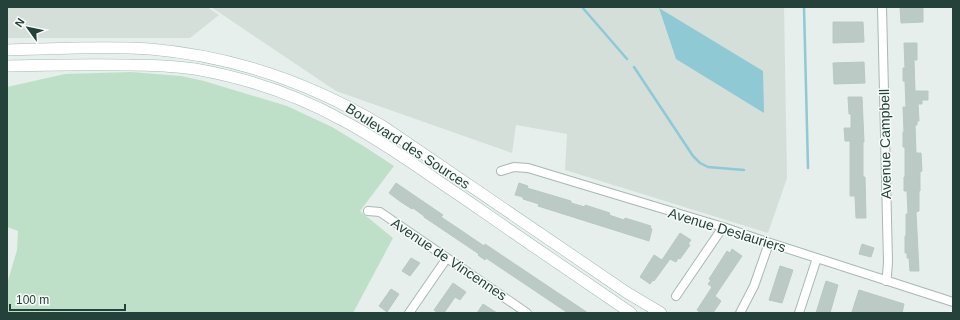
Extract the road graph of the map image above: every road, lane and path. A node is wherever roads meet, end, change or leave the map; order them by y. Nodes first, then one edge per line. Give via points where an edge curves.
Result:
1 (882, 7) edge
2 (7, 50) edge
3 (7, 66) edge
4 (501, 171) dead end
5 (368, 211) dead end
6 (723, 228) junction
7 (769, 243) junction
8 (447, 258) junction
9 (817, 258) junction
10 (886, 280) junction
11 (676, 296) dead end
12 (953, 302) edge
13 (525, 312) edge
14 (409, 313) edge
15 (631, 313) edge
16 (661, 313) edge
17 (740, 313) edge
18 (799, 313) edge

1 - 10 street, Avenue Campbell via 888,262
2 - 16 main road, Boulevard des Sources via 161,50 230,62 290,80 378,124
3 - 15 main road, Boulevard des Sources via 117,64 180,67 240,80 293,97 334,115 380,142
4 - 6 street, Avenue Deslauriers via 514,167 528,168
5 - 8 street, Avenue de Vincennes via 380,212
6 - 7 street, Avenue Deslauriers
6 - 11 street
7 - 9 street, Avenue Deslauriers
7 - 17 street via 754,286
8 - 13 street, Avenue de Vincennes
8 - 14 street
9 - 10 street, Avenue Deslauriers
9 - 18 street
10 - 12 street, Avenue Deslauriers

